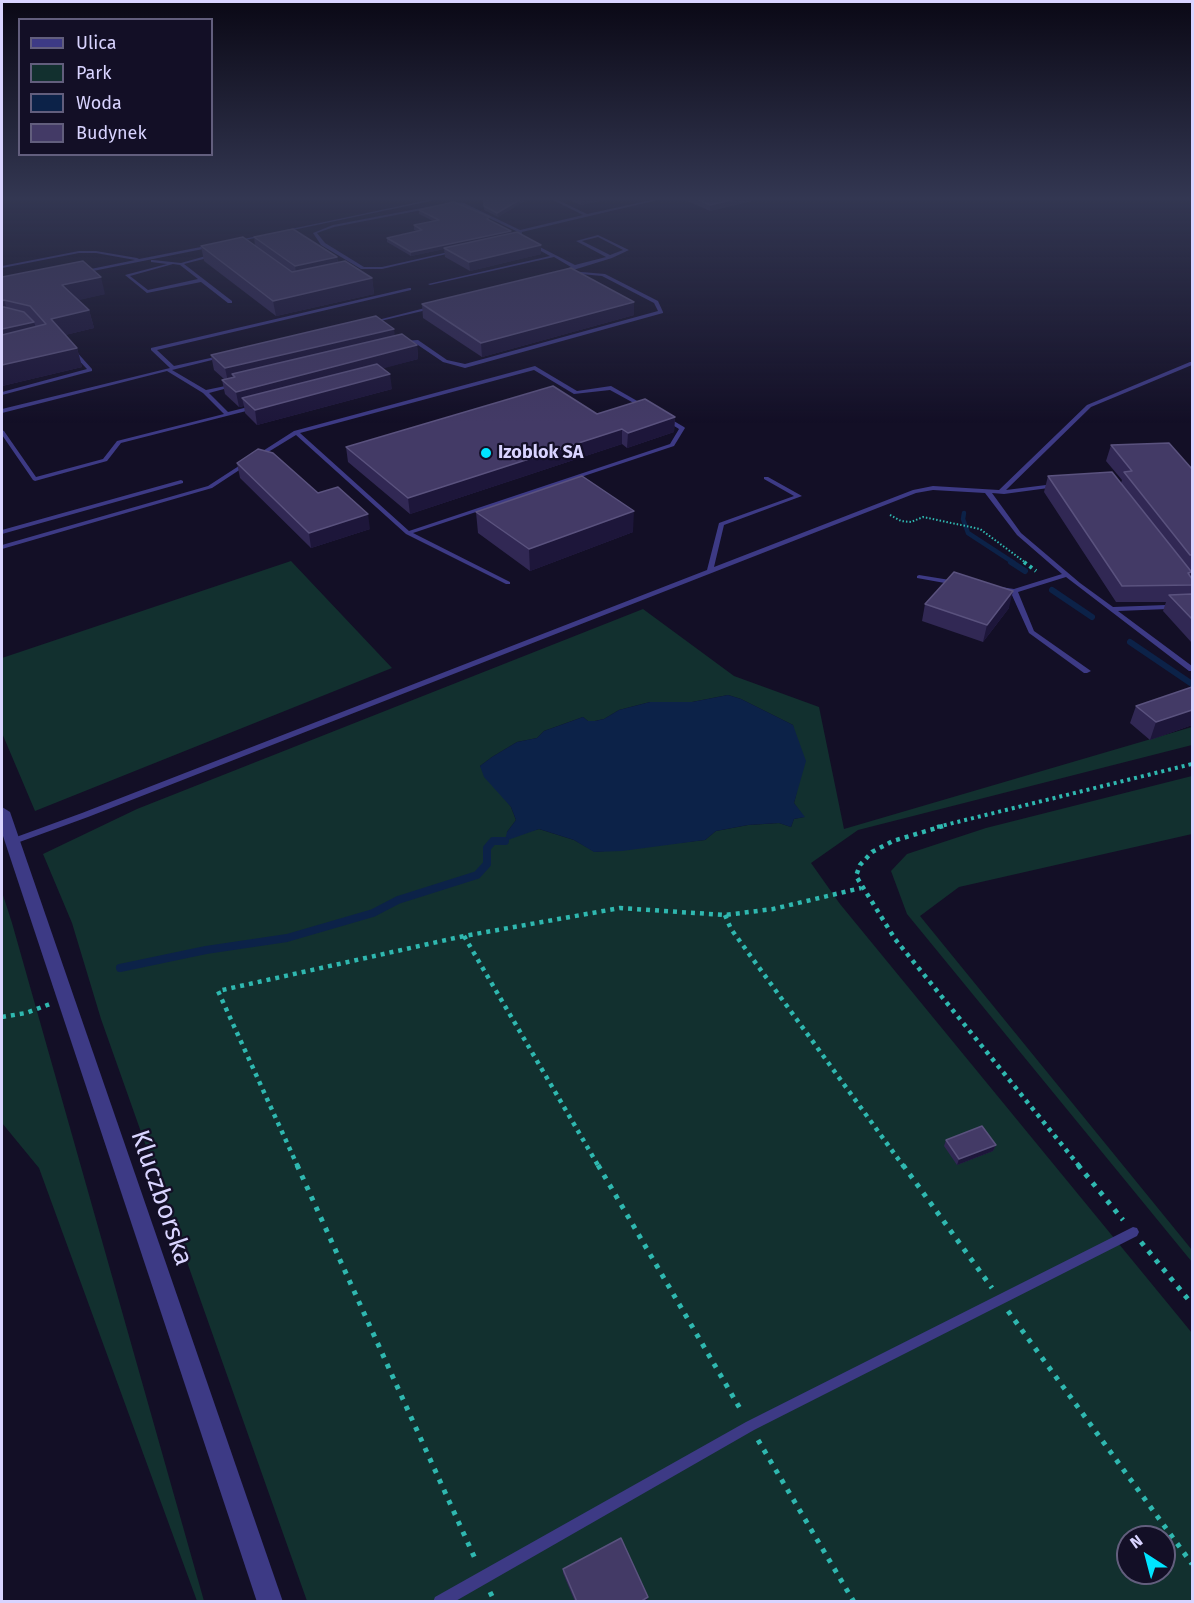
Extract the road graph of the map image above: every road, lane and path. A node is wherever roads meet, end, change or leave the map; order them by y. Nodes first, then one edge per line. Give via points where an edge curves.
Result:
1 (132, 274) edge
2 (194, 274) edge
3 (475, 274) edge
4 (561, 274) edge
5 (587, 274) edge
6 (558, 276) edge
7 (202, 280) junction
8 (430, 284) dead end
9 (410, 289) dead end
10 (230, 302) dead end
11 (438, 304) edge
12 (361, 323) edge
13 (391, 345) edge
14 (72, 350) edge
15 (229, 355) edge
16 (1192, 363) edge
17 (171, 370) junction
18 (240, 383) edge
19 (205, 392) junction
20 (2, 394) edge
21 (261, 406) edge
22 (2, 411) edge
23 (652, 411) edge
24 (227, 414) junction
25 (662, 417) edge
26 (2, 432) edge
27 (296, 432) junction
28 (766, 478) dead end
29 (181, 482) dead end
30 (1062, 486) edge
31 (987, 491) junction
32 (1000, 492) junction
33 (890, 514) dead end
34 (2, 532) edge
35 (408, 533) junction
36 (2, 547) edge
37 (710, 571) junction
38 (1040, 573) dead end
39 (1067, 575) junction
40 (919, 577) dead end
41 (508, 583) dead end
42 (962, 583) edge
43 (993, 588) edge
44 (1014, 591) junction
45 (1192, 606) edge
46 (1111, 609) junction
47 (1192, 669) edge
48 (1087, 671) dead end
49 (1192, 764) edge
50 (2, 812) edge
51 (11, 842) junction
52 (861, 888) junction
53 (725, 915) junction
54 (464, 936) junction
55 (50, 1004) dead end
56 (2, 1017) edge
57 (1133, 1232) junction
58 (1000, 1299) junction
59 (1192, 1304) edge
60 (750, 1426) junction
61 (1192, 1564) edge
62 (483, 1577) junction
63 (270, 1602) edge
64 (440, 1602) edge
65 (854, 1602) edge

1 - 7 lane via 127,275 147,292
2 - 7 lane
3 - 8 lane
4 - 6 lane
5 - 13 lane via 603,275 656,302 661,312 465,366 445,362 416,341
7 - 10 lane
9 - 17 lane via 153,349
11 - 12 lane
14 - 20 lane via 90,370
15 - 17 lane
16 - 32 lane via 1089,406
17 - 19 lane
17 - 22 lane
18 - 19 lane
19 - 24 lane
21 - 24 lane
23 - 27 lane via 611,388 576,393 535,368
24 - 26 lane via 119,441 105,460 35,479
25 - 35 lane via 682,428 672,445
27 - 35 lane
27 - 36 lane via 210,487
28 - 37 lane via 799,496 721,524
29 - 34 lane
30 - 32 lane
31 - 32 lane
31 - 37 lane via 915,491
31 - 39 lane via 1019,534
33 - 38 path via 901,521 923,517 980,529
35 - 41 lane
37 - 51 lane
39 - 44 lane
39 - 46 lane
40 - 42 lane
43 - 44 lane
44 - 48 lane via 1031,632
45 - 46 lane
46 - 47 lane
49 - 52 path via 893,841 872,852 860,865 856,876
50 - 51 street, Kluczborska
51 - 63 street, Kluczborska
52 - 53 path via 773,909
52 - 57 path via 895,939
53 - 54 path via 620,908
53 - 58 path via 731,929
54 - 60 path
54 - 62 path via 218,991
55 - 56 path
57 - 58 lane
57 - 59 path
58 - 60 lane
58 - 61 path
60 - 62 lane
60 - 65 path
62 - 64 lane

